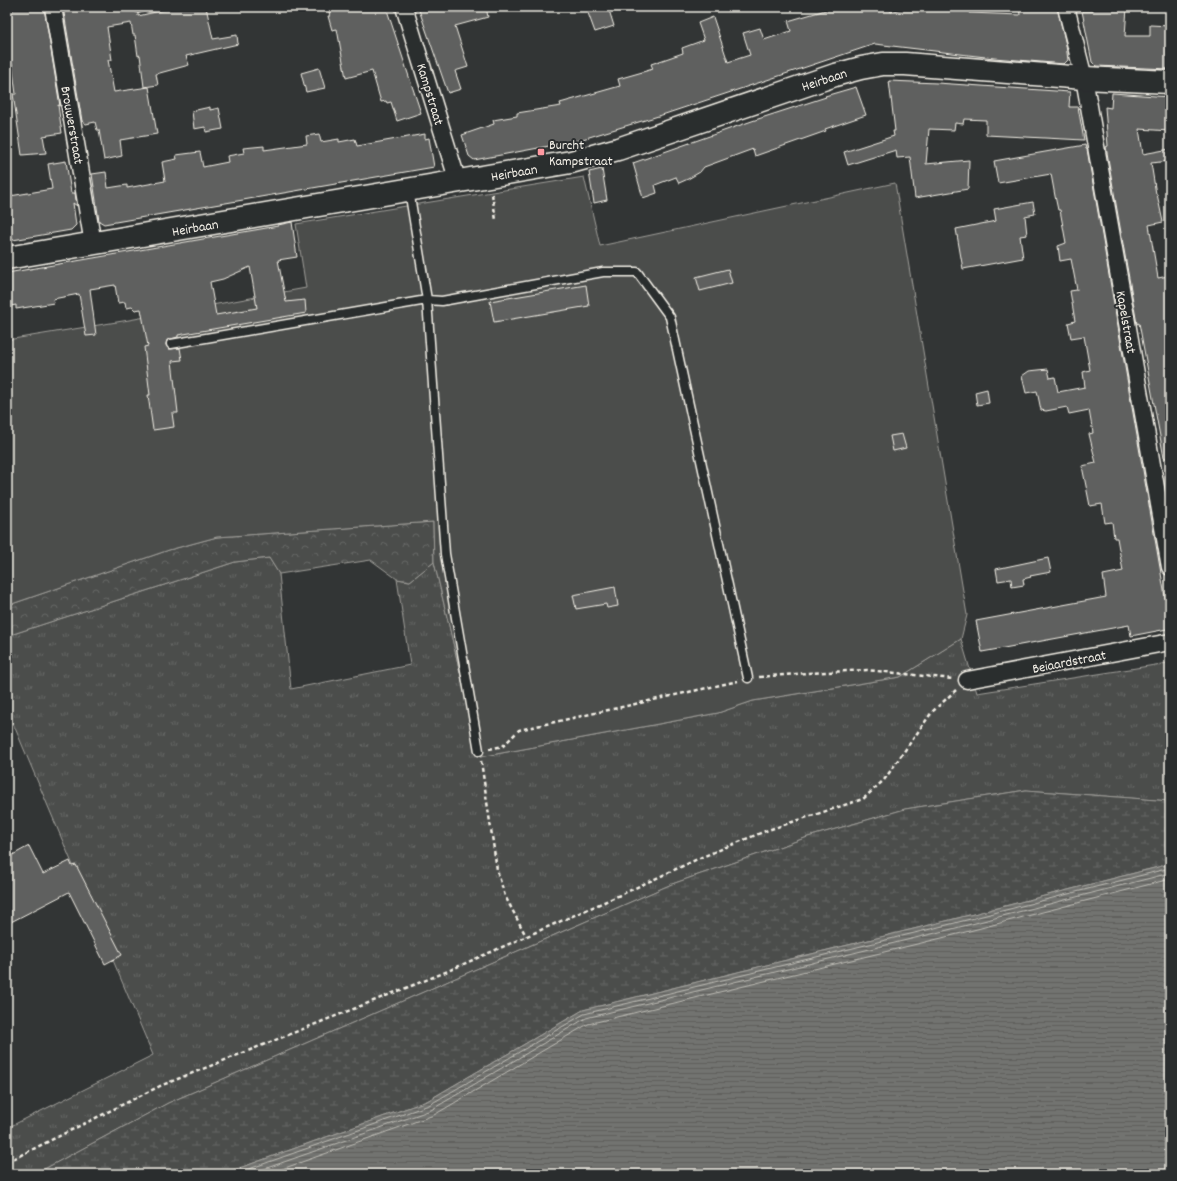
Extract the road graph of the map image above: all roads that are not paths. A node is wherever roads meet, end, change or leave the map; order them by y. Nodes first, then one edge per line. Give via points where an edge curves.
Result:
1 (53, 7) edge
2 (404, 7) edge
3 (1066, 7) edge
4 (1084, 78) junction
5 (1170, 82) edge
6 (458, 182) junction
7 (409, 190) junction
8 (93, 244) junction
9 (7, 258) edge
10 (427, 300) junction
11 (171, 344) dead end
12 (1170, 567) edge
13 (1170, 642) edge
14 (748, 678) road end
15 (967, 680) road end
16 (479, 750) road end

1 - 8 street, Brouwerstraat
2 - 6 street, Kampstraat
3 - 4 street, Kapelstraat
4 - 5 street, Heirbaan
4 - 6 street, Heirbaan via 882,64 835,75 586,159
4 - 12 street, Kapelstraat
6 - 7 street, Heirbaan
7 - 8 street, Heirbaan
7 - 10 lane
8 - 9 street, Heirbaan
10 - 11 lane
10 - 14 lane via 442,301 603,272 637,272 670,317
10 - 16 lane via 445,554
13 - 15 street, Beiaardstraat

